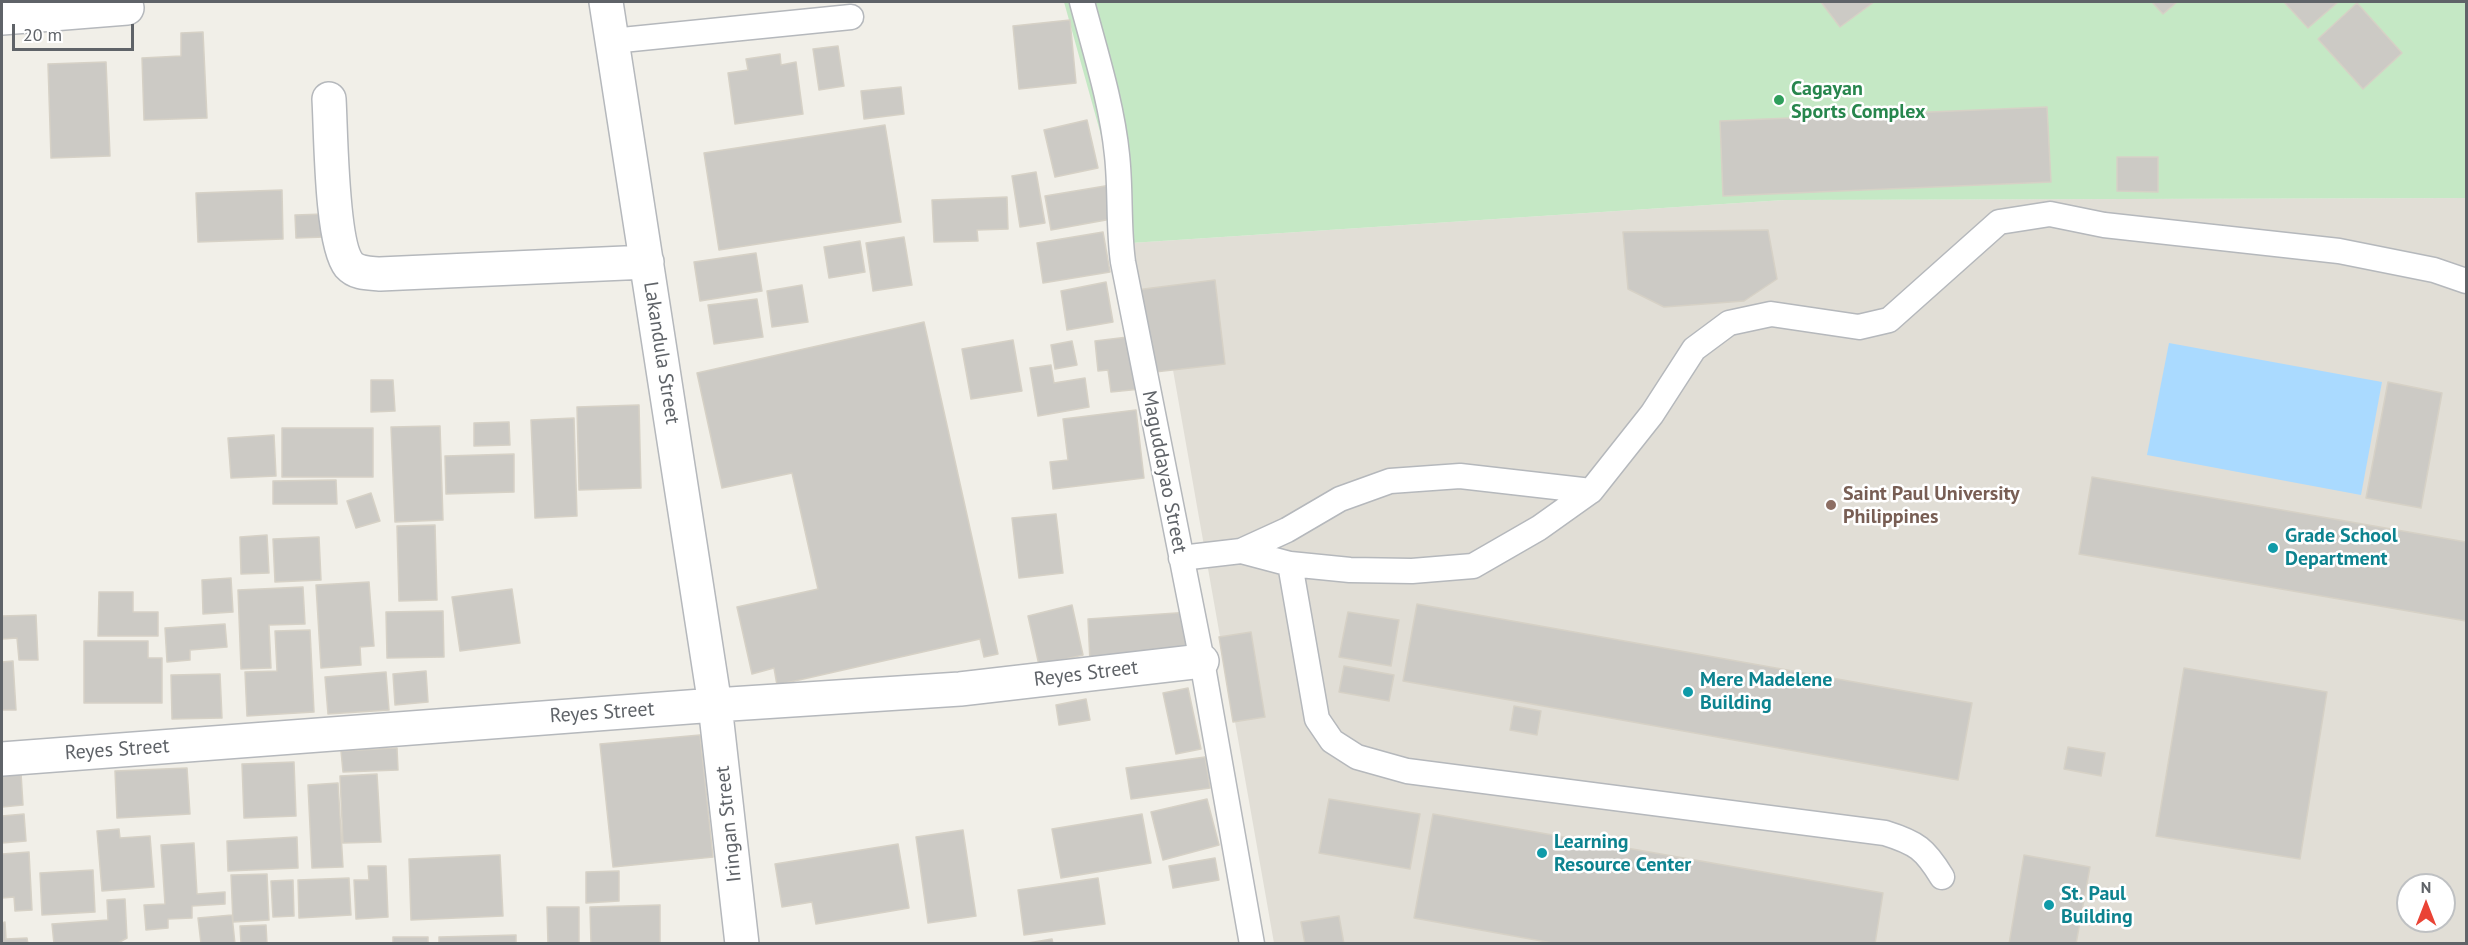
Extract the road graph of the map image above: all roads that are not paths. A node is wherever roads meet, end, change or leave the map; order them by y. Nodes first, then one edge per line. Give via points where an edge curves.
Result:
1 (606, 2) edge
2 (1082, 2) edge
3 (127, 8) dead end
4 (851, 17) dead end
5 (2, 18) edge
6 (612, 41) junction
7 (329, 99) dead end
8 (647, 262) junction
9 (2466, 281) edge
10 (1591, 491) junction
11 (1241, 551) junction
12 (1181, 558) junction
13 (1290, 564) junction
14 (1202, 661) junction
15 (715, 705) junction
16 (2, 759) edge
17 (1942, 877) dead end
18 (742, 944) edge
19 (1252, 944) edge

1 - 6 street, Lakandula Street
2 - 12 lane, Maguddayao Street via 1117,155 1118,226
3 - 5 street
4 - 6 lane
6 - 8 street, Lakandula Street
7 - 8 street via 338,235 349,265 359,272
8 - 15 street, Lakandula Street
9 - 10 lane via 2434,270 2339,251 2104,225 2050,214 1999,222 1889,320 1859,327 1771,314 1729,323 1694,349 1652,414
10 - 11 lane via 1460,476 1390,481 1340,499
10 - 13 lane via 1539,528 1473,566 1412,571
11 - 12 lane
11 - 13 lane
12 - 14 lane, Maguddayao Street
13 - 17 lane via 1317,719 1332,741 1357,757 1407,771 1886,833 1913,842 1928,854
14 - 15 street, Reyes Street via 960,689
14 - 19 lane, Maguddayao Street
15 - 16 street, Reyes Street
15 - 18 street, Iringan Street

